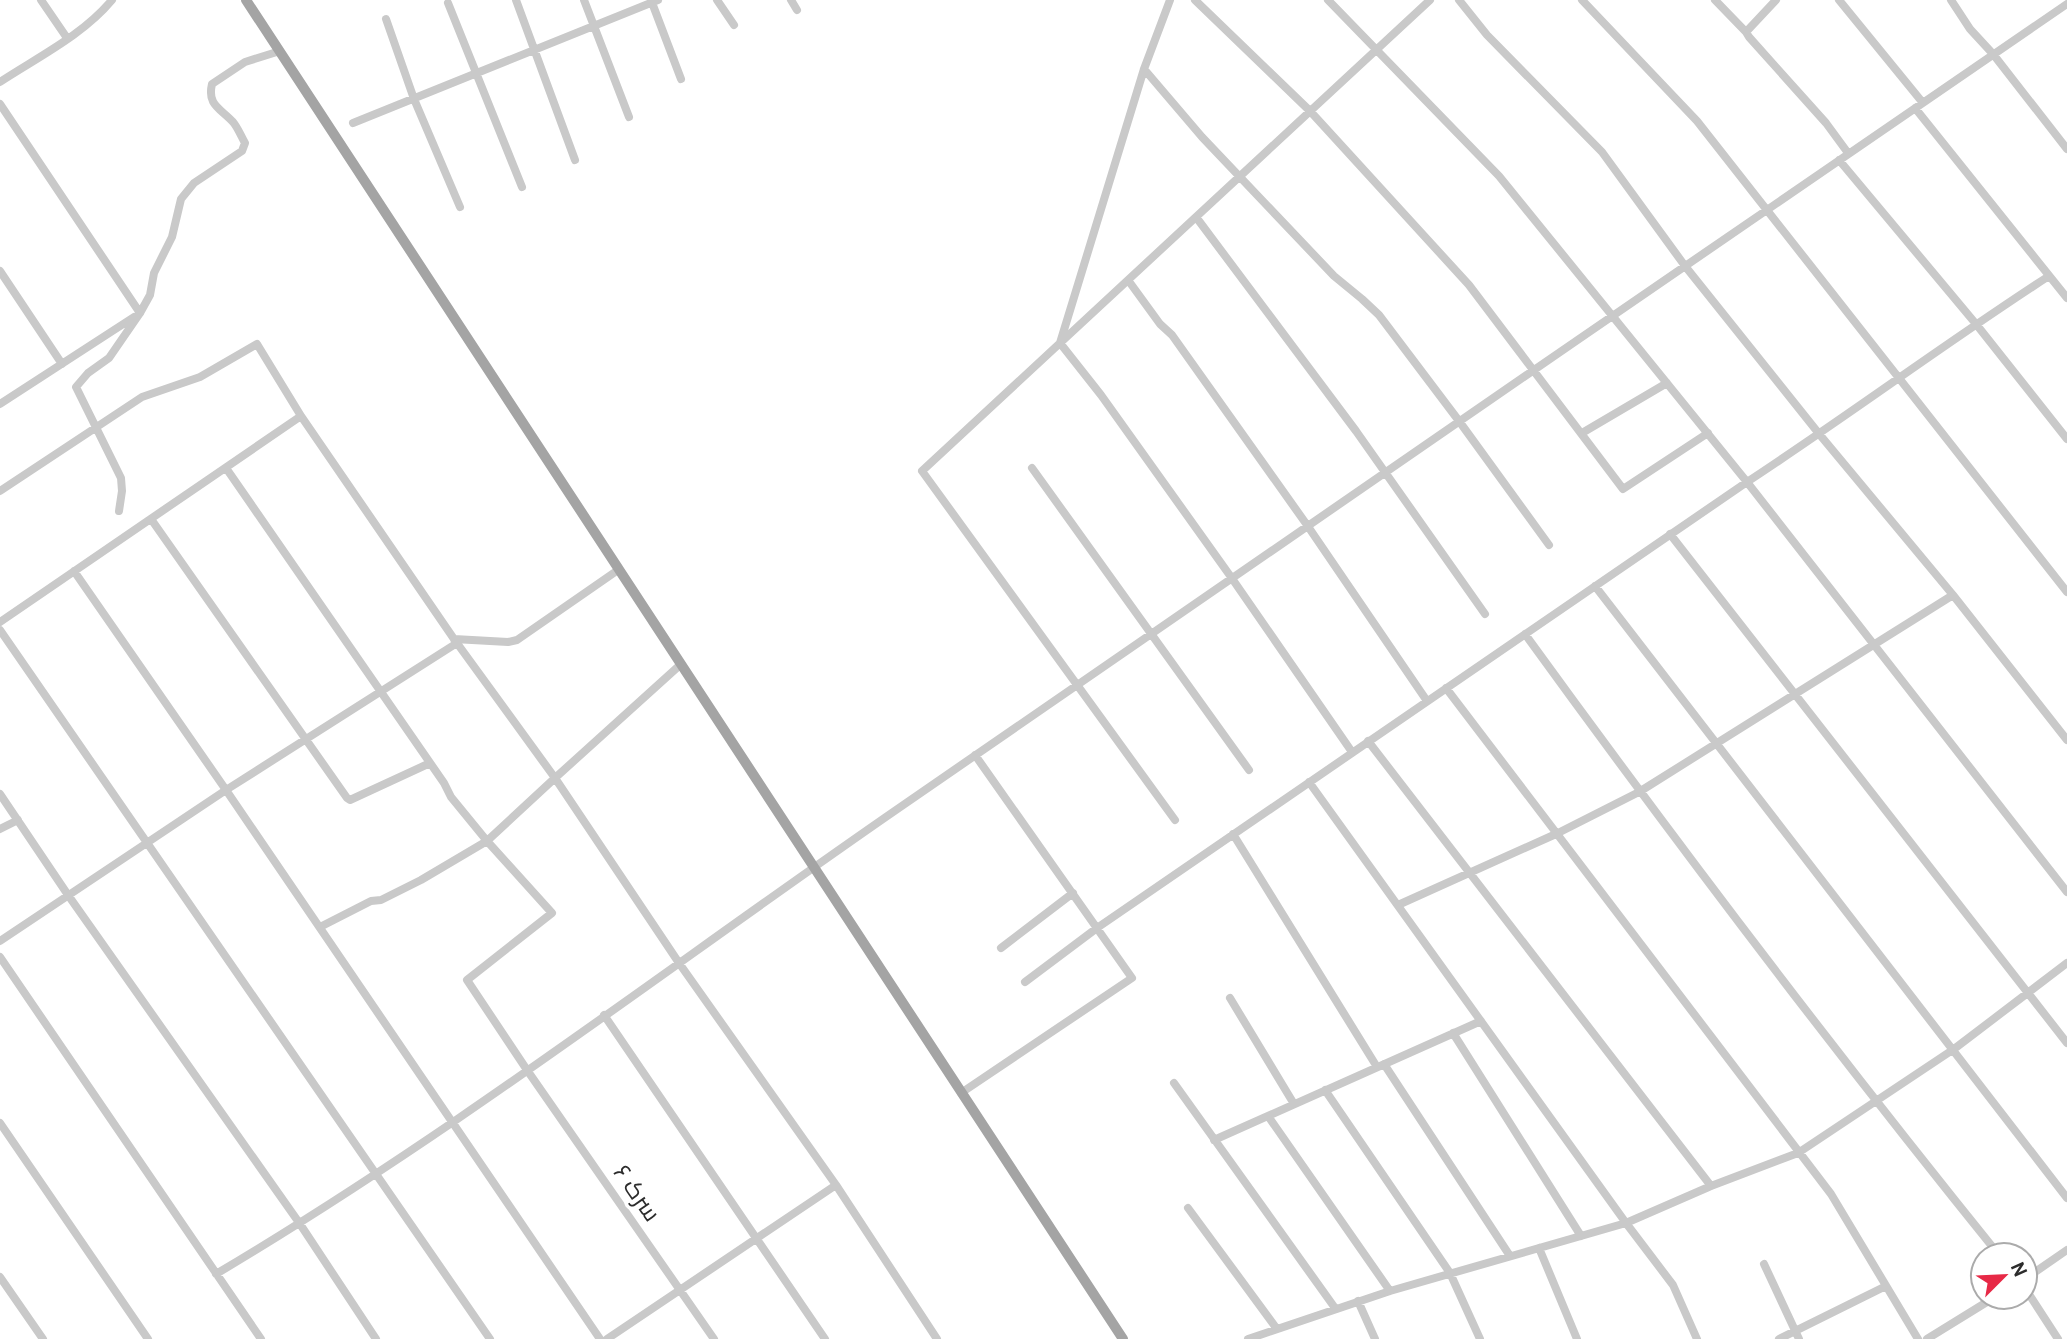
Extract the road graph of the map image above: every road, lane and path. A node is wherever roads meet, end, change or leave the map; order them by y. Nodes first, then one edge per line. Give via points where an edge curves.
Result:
1 (41, 0) edge
2 (112, 0) edge
3 (246, 0) edge
4 (516, 0) edge
5 (584, 0) edge
6 (717, 0) edge
7 (791, 0) edge
8 (1170, 0) edge
9 (1195, 0) edge
10 (1328, 0) edge
11 (1430, 0) edge
12 (1459, 0) edge
13 (1582, 0) edge
14 (1715, 0) edge
15 (1776, 0) edge
16 (1839, 0) edge
17 (1951, 0) edge
18 (653, 1) edge
19 (448, 3) dead end
20 (2067, 4) edge
21 (797, 10) dead end
22 (386, 19) dead end
23 (734, 25) dead end
24 (594, 27) junction
25 (1746, 32) junction
26 (66, 38) junction
27 (535, 50) junction
28 (1376, 50) junction
29 (279, 51) junction
30 (1993, 54) junction
31 (1144, 69) junction
32 (476, 74) junction
33 (681, 79) dead end
34 (0, 82) edge
35 (414, 99) junction
36 (0, 104) edge
37 (1919, 105) junction
38 (1310, 111) junction
39 (629, 117) dead end
40 (353, 123) dead end
41 (2067, 149) edge
42 (1848, 153) junction
43 (575, 160) dead end
44 (1839, 160) junction
45 (1240, 177) junction
46 (522, 187) dead end
47 (460, 207) dead end
48 (1766, 210) junction
49 (1196, 217) junction
50 (1685, 266) junction
51 (0, 271) edge
52 (2049, 276) junction
53 (1128, 280) junction
54 (2067, 298) edge
55 (140, 313) junction
56 (1612, 315) junction
57 (1976, 324) junction
58 (1060, 342) junction
59 (62, 364) junction
60 (1535, 369) junction
61 (1899, 377) junction
62 (1667, 383) junction
63 (0, 404) edge
64 (301, 416) junction
65 (1459, 421) junction
66 (96, 427) junction
67 (1582, 433) junction
68 (1708, 433) junction
69 (1820, 435) junction
70 (2067, 439) edge
71 (226, 468) junction
72 (1032, 468) dead end
73 (1384, 472) junction
74 (1747, 482) junction
75 (0, 491) edge
76 (119, 511) dead end
77 (151, 519) junction
78 (1307, 525) junction
79 (1670, 534) junction
80 (1549, 545) dead end
81 (618, 570) junction
82 (74, 571) junction
83 (1231, 578) junction
84 (1595, 586) junction
85 (2067, 592) edge
86 (1953, 595) junction
87 (1485, 614) dead end
88 (0, 622) edge
89 (0, 630) edge
90 (1152, 632) junction
91 (1525, 634) junction
92 (456, 641) junction
93 (1874, 645) junction
94 (680, 665) junction
95 (1077, 684) junction
96 (1446, 688) junction
97 (382, 692) junction
98 (1794, 694) junction
99 (1427, 701) junction
100 (304, 740) junction
101 (2067, 740) edge
102 (1368, 741) junction
103 (1717, 743) junction
104 (1352, 752) junction
105 (975, 755) junction
106 (430, 762) junction
107 (1249, 770) dead end
108 (555, 778) junction
109 (1309, 782) junction
110 (226, 790) junction
111 (1639, 792) junction
112 (0, 794) edge
113 (18, 820) junction
114 (1175, 820) dead end
115 (0, 829) edge
116 (1233, 834) junction
117 (1556, 834) junction
118 (487, 841) junction
119 (149, 842) junction
120 (813, 867) junction
121 (1469, 872) junction
122 (2067, 892) edge
123 (1073, 893) junction
124 (68, 895) junction
125 (1398, 905) junction
126 (320, 927) junction
127 (1097, 928) junction
128 (0, 941) edge
129 (1000, 948) dead end
130 (0, 957) edge
131 (679, 963) junction
132 (2067, 963) edge
133 (1026, 982) dead end
134 (2028, 993) junction
135 (1230, 998) dead end
136 (604, 1016) junction
137 (1481, 1021) junction
138 (1453, 1033) junction
139 (2067, 1043) edge
140 (1954, 1049) junction
141 (1381, 1065) junction
142 (527, 1070) junction
143 (1174, 1083) dead end
144 (1325, 1090) junction
145 (961, 1093) junction
146 (1875, 1101) junction
147 (1294, 1104) junction
148 (1268, 1116) junction
149 (453, 1122) junction
150 (0, 1123) edge
151 (1214, 1140) junction
152 (1798, 1153) junction
153 (378, 1175) junction
154 (836, 1185) junction
155 (1711, 1186) junction
156 (2067, 1198) edge
157 (1188, 1208) dead end
158 (1626, 1223) junction
159 (300, 1224) junction
160 (1581, 1236) junction
161 (758, 1238) junction
162 (1988, 1241) edge
163 (1539, 1248) junction
164 (2067, 1250) edge
165 (1510, 1256) junction
166 (1764, 1264) dead end
167 (2039, 1269) edge
168 (1450, 1273) junction
169 (216, 1274) junction
170 (0, 1277) edge
171 (1886, 1286) junction
172 (680, 1289) junction
173 (1390, 1291) junction
174 (1358, 1301) junction
175 (1335, 1308) junction
176 (2039, 1310) edge
177 (1972, 1311) edge
178 (1278, 1329) junction
179 (1797, 1335) edge
180 (43, 1339) edge
181 (148, 1339) edge
182 (261, 1339) edge
183 (376, 1339) edge
184 (490, 1339) edge
185 (600, 1339) edge
186 (607, 1339) edge
187 (714, 1339) edge
188 (825, 1339) edge
189 (937, 1339) edge
190 (1123, 1339) edge
191 (1248, 1339) edge
192 (1375, 1339) edge
193 (1480, 1339) edge
194 (1577, 1339) edge
195 (1697, 1339) edge
196 (1779, 1339) edge
197 (1918, 1339) edge
198 (1927, 1339) edge
199 (2058, 1339) edge

1 - 26 street
2 - 26 street
3 - 29 main road
4 - 27 street
5 - 24 street
6 - 23 street
7 - 21 street
8 - 31 street
9 - 38 street
10 - 28 street
11 - 28 street
12 - 50 street via 1602,152
13 - 48 street via 1697,121
14 - 25 street
15 - 25 street
16 - 37 street
17 - 30 street
18 - 24 street
18 - 33 street
19 - 32 street
20 - 30 street
22 - 35 street
24 - 27 street
24 - 39 street
25 - 42 street
26 - 34 street
27 - 32 street
27 - 43 street
28 - 38 street
28 - 56 street via 1499,177
29 - 55 street via 245,62 212,83 210,95 216,108 235,124 245,143 242,151 194,183 181,199 172,237
29 - 81 main road
30 - 37 street
30 - 41 street
31 - 45 street
31 - 58 street
32 - 35 street
32 - 46 street
35 - 40 street
35 - 47 street
36 - 55 street
37 - 42 street
37 - 52 street
38 - 45 street
38 - 60 street via 1469,285
42 - 44 street
44 - 48 street
44 - 57 street
45 - 49 street
45 - 65 street via 1334,276 1378,315
48 - 50 street
48 - 61 street
49 - 53 street
49 - 73 street
50 - 56 street
50 - 69 street
51 - 59 street
52 - 54 street
52 - 57 street
53 - 58 street
53 - 78 street
55 - 59 street
55 - 66 street via 109,358 76,387
56 - 60 street
56 - 62 street
57 - 61 street
57 - 70 street
58 - 83 street
58 - 95 street via 922,471
59 - 63 street
60 - 65 street
60 - 67 street
61 - 69 street
61 - 85 street
62 - 67 street
62 - 68 street
64 - 66 street via 257,344 201,377 142,397
64 - 71 street
64 - 92 street
65 - 73 street
65 - 80 street
66 - 75 street
66 - 76 street via 121,478
67 - 68 street via 1623,489
68 - 74 street
69 - 74 street
69 - 86 street
71 - 77 street
71 - 97 street
72 - 90 street
73 - 78 street
73 - 87 street
74 - 79 street
74 - 93 street
77 - 82 street
77 - 100 street
78 - 83 street
78 - 99 street
79 - 84 street
79 - 98 street
81 - 92 street via 517,640
81 - 94 main road
82 - 88 street
82 - 110 street
83 - 90 street
83 - 104 street
84 - 91 street
84 - 103 street
86 - 93 street
86 - 101 street
89 - 119 street
90 - 95 street
90 - 107 street
91 - 96 street
91 - 111 street
92 - 97 street
92 - 108 street
93 - 98 street
93 - 122 street
94 - 108 street
94 - 120 main road
95 - 105 street
95 - 114 street
96 - 99 street
96 - 117 street
97 - 100 street
97 - 106 street
98 - 103 street
98 - 134 street
99 - 102 street
100 - 106 street via 350,800
100 - 110 street
102 - 104 street
102 - 121 street
103 - 111 street
103 - 140 street
104 - 109 street
105 - 120 street
105 - 123 street
106 - 118 street
108 - 118 street
108 - 131 street
109 - 116 street
109 - 125 street
110 - 119 street
110 - 126 street
111 - 117 street
111 - 146 street
112 - 113 street
113 - 115 street
113 - 124 street
116 - 127 street
116 - 141 street
117 - 121 street
117 - 152 street
118 - 126 street via 421,880
118 - 142 street, سرک ۶ via 552,913 467,979
119 - 124 street
119 - 153 street
120 - 131 street
120 - 145 main road
121 - 125 street
121 - 155 street
123 - 127 street
123 - 129 street
124 - 128 street
124 - 159 street
125 - 137 street
126 - 149 street
127 - 133 street
127 - 145 street via 1132,978
130 - 169 street
131 - 136 street
131 - 154 street
132 - 134 street
134 - 139 street
134 - 140 street
135 - 147 street
136 - 142 street
136 - 161 street
137 - 138 street
137 - 158 street
138 - 141 street
138 - 160 street
140 - 146 street
140 - 156 street
141 - 144 street
141 - 165 street
142 - 149 street
142 - 172 street, سرک ۶
143 - 151 street
144 - 147 street
144 - 168 street
145 - 190 main road
146 - 152 street
146 - 162 street
147 - 148 street
148 - 151 street
148 - 173 street
149 - 153 street
149 - 185 street
150 - 181 street
151 - 175 street
152 - 155 street
152 - 171 street via 1831,1194
153 - 159 street
153 - 184 street
154 - 161 street
154 - 189 street
155 - 158 street
157 - 178 street
158 - 160 street
158 - 195 street via 1673,1285
159 - 169 street
159 - 183 street
160 - 163 street
161 - 172 street
161 - 188 street
163 - 165 street
163 - 194 street
164 - 167 street
165 - 168 street
166 - 179 street
168 - 173 street
168 - 193 street
169 - 182 street
170 - 180 street
171 - 179 street
171 - 197 street
172 - 186 street
172 - 187 street, سرک ۶
173 - 174 street
174 - 175 street
174 - 192 street
175 - 178 street
176 - 199 street
177 - 198 street
178 - 191 street
179 - 196 street

